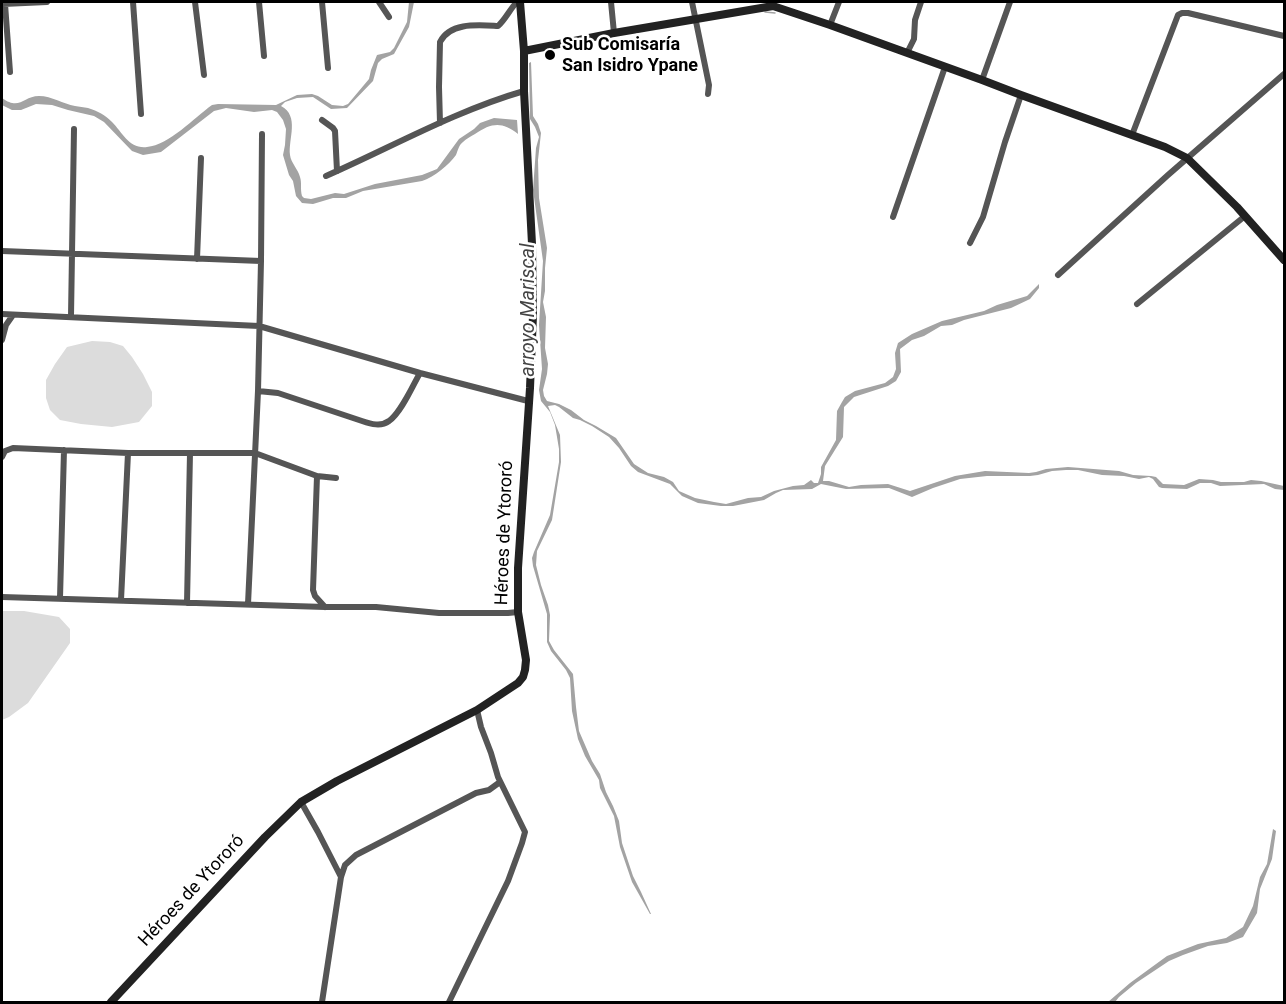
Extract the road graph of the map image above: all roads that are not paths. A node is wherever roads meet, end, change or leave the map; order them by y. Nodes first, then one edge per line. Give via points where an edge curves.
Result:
1 (47, 2) edge
2 (133, 2) edge
3 (195, 2) edge
4 (259, 2) edge
5 (322, 2) edge
6 (379, 2) edge
7 (518, 2) edge
8 (611, 2) edge
9 (692, 2) edge
10 (839, 2) edge
11 (921, 2) edge
12 (1010, 2) edge
13 (3, 4) edge
14 (773, 4) edge
15 (389, 17) dead end
16 (695, 19) junction
17 (830, 25) junction
18 (614, 33) junction
19 (1284, 36) edge
20 (524, 51) junction
21 (907, 53) junction
22 (264, 56) dead end
23 (945, 67) junction
24 (328, 68) dead end
25 (10, 72) dead end
26 (204, 75) dead end
27 (1284, 75) edge
28 (982, 80) junction
29 (524, 91) junction
30 (708, 94) dead end
31 (1021, 95) junction
32 (141, 114) dead end
33 (322, 120) dead end
34 (440, 123) junction
35 (74, 129) dead end
36 (262, 134) dead end
37 (1132, 135) junction
38 (201, 158) dead end
39 (1187, 158) junction
40 (338, 171) junction
41 (326, 176) dead end
42 (1245, 216) junction
43 (893, 217) dead end
44 (970, 243) dead end
45 (2, 251) edge
46 (72, 253) junction
47 (197, 259) junction
48 (1284, 260) edge
49 (261, 261) junction
50 (1058, 275) dead end
51 (1137, 304) dead end
52 (2, 314) edge
53 (13, 315) junction
54 (71, 316) junction
55 (259, 326) junction
56 (2, 340) edge
57 (420, 373) junction
58 (258, 391) junction
59 (528, 401) junction
60 (64, 450) junction
61 (128, 453) junction
62 (190, 453) junction
63 (255, 453) junction
64 (2, 457) edge
65 (317, 476) junction
66 (336, 478) dead end
67 (2, 597) edge
68 (60, 598) junction
69 (121, 600) junction
70 (187, 603) junction
71 (248, 604) junction
72 (325, 607) junction
73 (518, 612) junction
74 (477, 710) junction
75 (500, 782) junction
76 (301, 802) junction
77 (341, 877) junction
78 (111, 1002) edge
79 (322, 1002) edge
80 (449, 1002) edge

1 - 13 street
2 - 32 street
3 - 26 street
4 - 22 street
5 - 24 street
6 - 15 street
7 - 20 main road, Héroes de Ytororó
7 - 34 street via 498,26 464,26 443,37 439,65
8 - 18 street
9 - 16 street
10 - 17 street
11 - 21 street via 914,39
12 - 28 street
13 - 25 street
14 - 16 main road
14 - 17 main road
16 - 18 main road
16 - 30 street via 710,85
17 - 21 main road
18 - 20 main road
19 - 37 street via 1188,13 1178,15
20 - 29 main road, Héroes de Ytororó
21 - 23 main road
23 - 28 main road
23 - 43 street
27 - 39 street
28 - 31 main road
29 - 34 street
29 - 59 main road, Héroes de Ytororó via 533,315
31 - 37 main road
31 - 44 street via 983,217
33 - 40 street via 335,131
34 - 40 street
35 - 46 street
36 - 49 street
37 - 39 main road
38 - 47 street
39 - 42 main road
39 - 50 street
40 - 41 street
42 - 48 main road
42 - 51 street
45 - 46 street
46 - 47 street
46 - 54 street
47 - 49 street
49 - 55 street
52 - 53 street
53 - 54 street
53 - 56 street
54 - 55 street
55 - 57 street
55 - 58 street
57 - 58 street via 396,415 379,424 278,393
57 - 59 street
58 - 63 street
59 - 73 main road, Héroes de Ytororó
60 - 61 street
60 - 64 street via 13,448
60 - 68 street
61 - 62 street
61 - 69 street
62 - 63 street
62 - 70 street
63 - 65 street
63 - 71 street
65 - 66 street
65 - 72 street via 313,590
67 - 68 street
68 - 69 street
69 - 70 street
70 - 71 street
71 - 72 street
72 - 73 street via 439,613
73 - 74 main road, Héroes de Ytororó via 525,649 523,677
74 - 75 street
74 - 76 main road, Héroes de Ytororó
75 - 77 street via 356,855 345,865
75 - 80 street via 525,832 508,881
76 - 77 street
76 - 78 main road, Héroes de Ytororó
77 - 79 street

